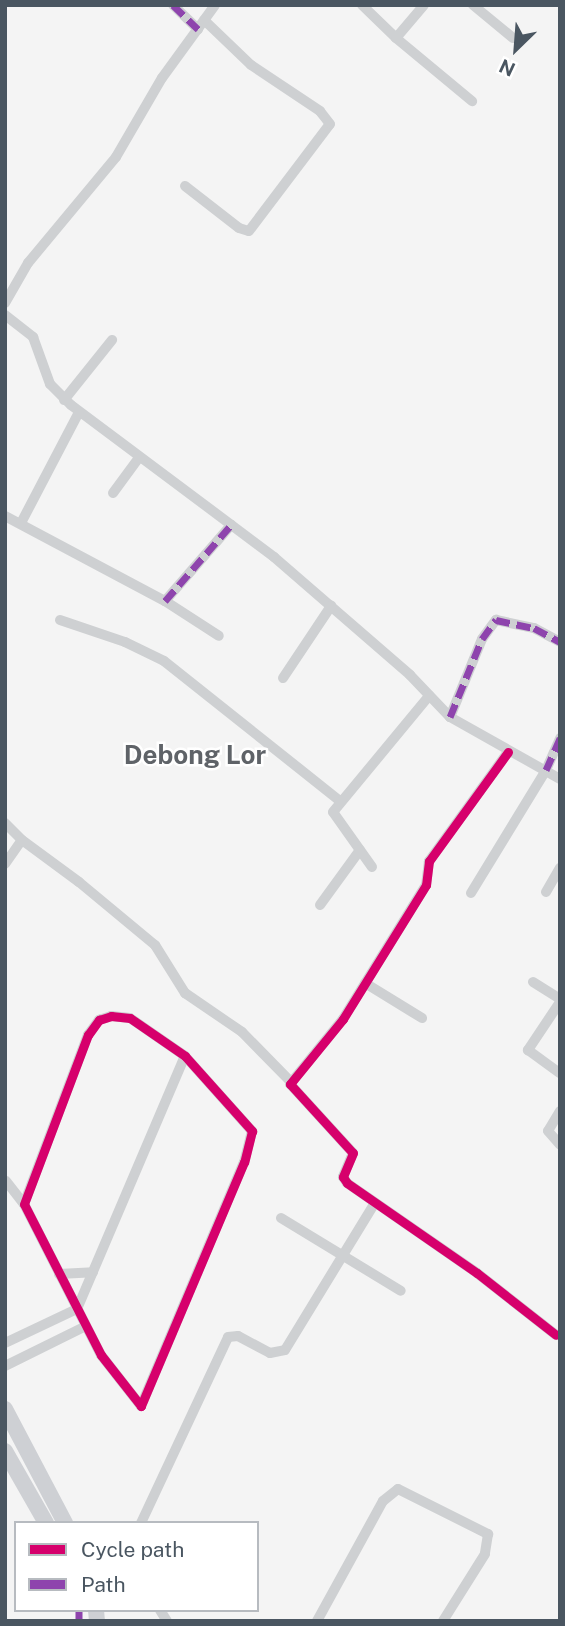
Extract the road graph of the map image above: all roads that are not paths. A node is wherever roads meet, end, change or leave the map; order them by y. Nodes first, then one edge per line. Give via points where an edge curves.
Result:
1 (173, 5) edge
2 (215, 5) edge
3 (362, 5) edge
4 (424, 5) edge
5 (473, 5) edge
6 (201, 25) junction
7 (396, 38) junction
8 (513, 38) dead end
9 (472, 101) dead end
10 (185, 186) dead end
11 (5, 303) edge
12 (5, 315) edge
13 (112, 340) dead end
14 (64, 400) junction
15 (79, 412) junction
16 (138, 459) junction
17 (113, 494) dead end
18 (5, 516) edge
19 (21, 523) junction
20 (231, 525) junction
21 (165, 601) junction
22 (331, 606) junction
23 (60, 620) dead end
24 (219, 636) dead end
25 (560, 642) edge
26 (284, 678) dead end
27 (429, 696) junction
28 (450, 717) junction
29 (560, 738) edge
30 (508, 752) junction
31 (546, 770) junction
32 (560, 779) edge
33 (340, 801) junction
34 (5, 823) edge
35 (22, 840) junction
36 (360, 850) junction
37 (5, 864) edge
38 (372, 867) dead end
39 (560, 869) edge
40 (546, 892) dead end
41 (471, 893) dead end
42 (320, 905) dead end
43 (533, 982) dead end
44 (365, 983) junction
45 (560, 1001) edge
46 (422, 1018) dead end
47 (185, 1056) junction
48 (560, 1073) edge
49 (290, 1081) junction
50 (560, 1111) edge
51 (560, 1145) edge
52 (6, 1181) edge
53 (24, 1204) junction
54 (374, 1204) junction
55 (281, 1218) dead end
56 (341, 1254) junction
57 (93, 1272) junction
58 (59, 1274) junction
59 (401, 1291) dead end
60 (77, 1309) junction
61 (86, 1326) junction
62 (556, 1335) dead end
63 (5, 1343) edge
64 (5, 1366) edge
65 (5, 1409) edge
66 (5, 1451) edge
67 (45, 1521) edge
68 (64, 1521) edge
69 (142, 1521) edge
70 (317, 1621) edge
71 (443, 1621) edge

1 - 6 street
2 - 6 street
3 - 7 street
4 - 7 street
5 - 8 street
6 - 10 street via 320,111 330,124 249,231
6 - 11 street via 162,78 116,157 28,263
7 - 9 street
12 - 14 street via 33,337 50,384
13 - 14 street
14 - 15 street
15 - 16 street
15 - 19 street
16 - 17 street
16 - 20 street
18 - 19 street
19 - 21 street
20 - 21 street
20 - 22 street
21 - 24 street
22 - 26 street
22 - 27 street
23 - 33 street via 164,661
25 - 28 street via 534,628 496,620 482,639
27 - 28 street
27 - 33 street
28 - 30 street
29 - 31 street
30 - 31 street
30 - 44 street via 429,861 426,885
31 - 32 street
31 - 41 street
33 - 36 street via 334,817
34 - 35 street
35 - 37 street
35 - 49 street via 148,937 175,970 185,993 242,1032
36 - 38 street
36 - 42 street
39 - 40 street
43 - 45 street
44 - 46 street
44 - 49 street via 335,1030
45 - 48 street via 528,1050
47 - 53 street via 130,1018 99,1020 88,1035
47 - 57 street
47 - 61 street via 249,1124 251,1142 145,1404 133,1401
49 - 54 street via 351,1149 354,1158 344,1180
50 - 51 street via 548,1131
52 - 53 street
53 - 58 street
54 - 56 street
54 - 62 street via 477,1273
55 - 56 street
56 - 59 street
56 - 69 street via 285,1350 270,1353 238,1336 228,1337
57 - 58 street
57 - 60 street
58 - 60 street
60 - 61 street
60 - 63 street
61 - 64 street
65 - 68 street
66 - 67 street
70 - 71 street via 383,1501 398,1489 488,1534 485,1554

